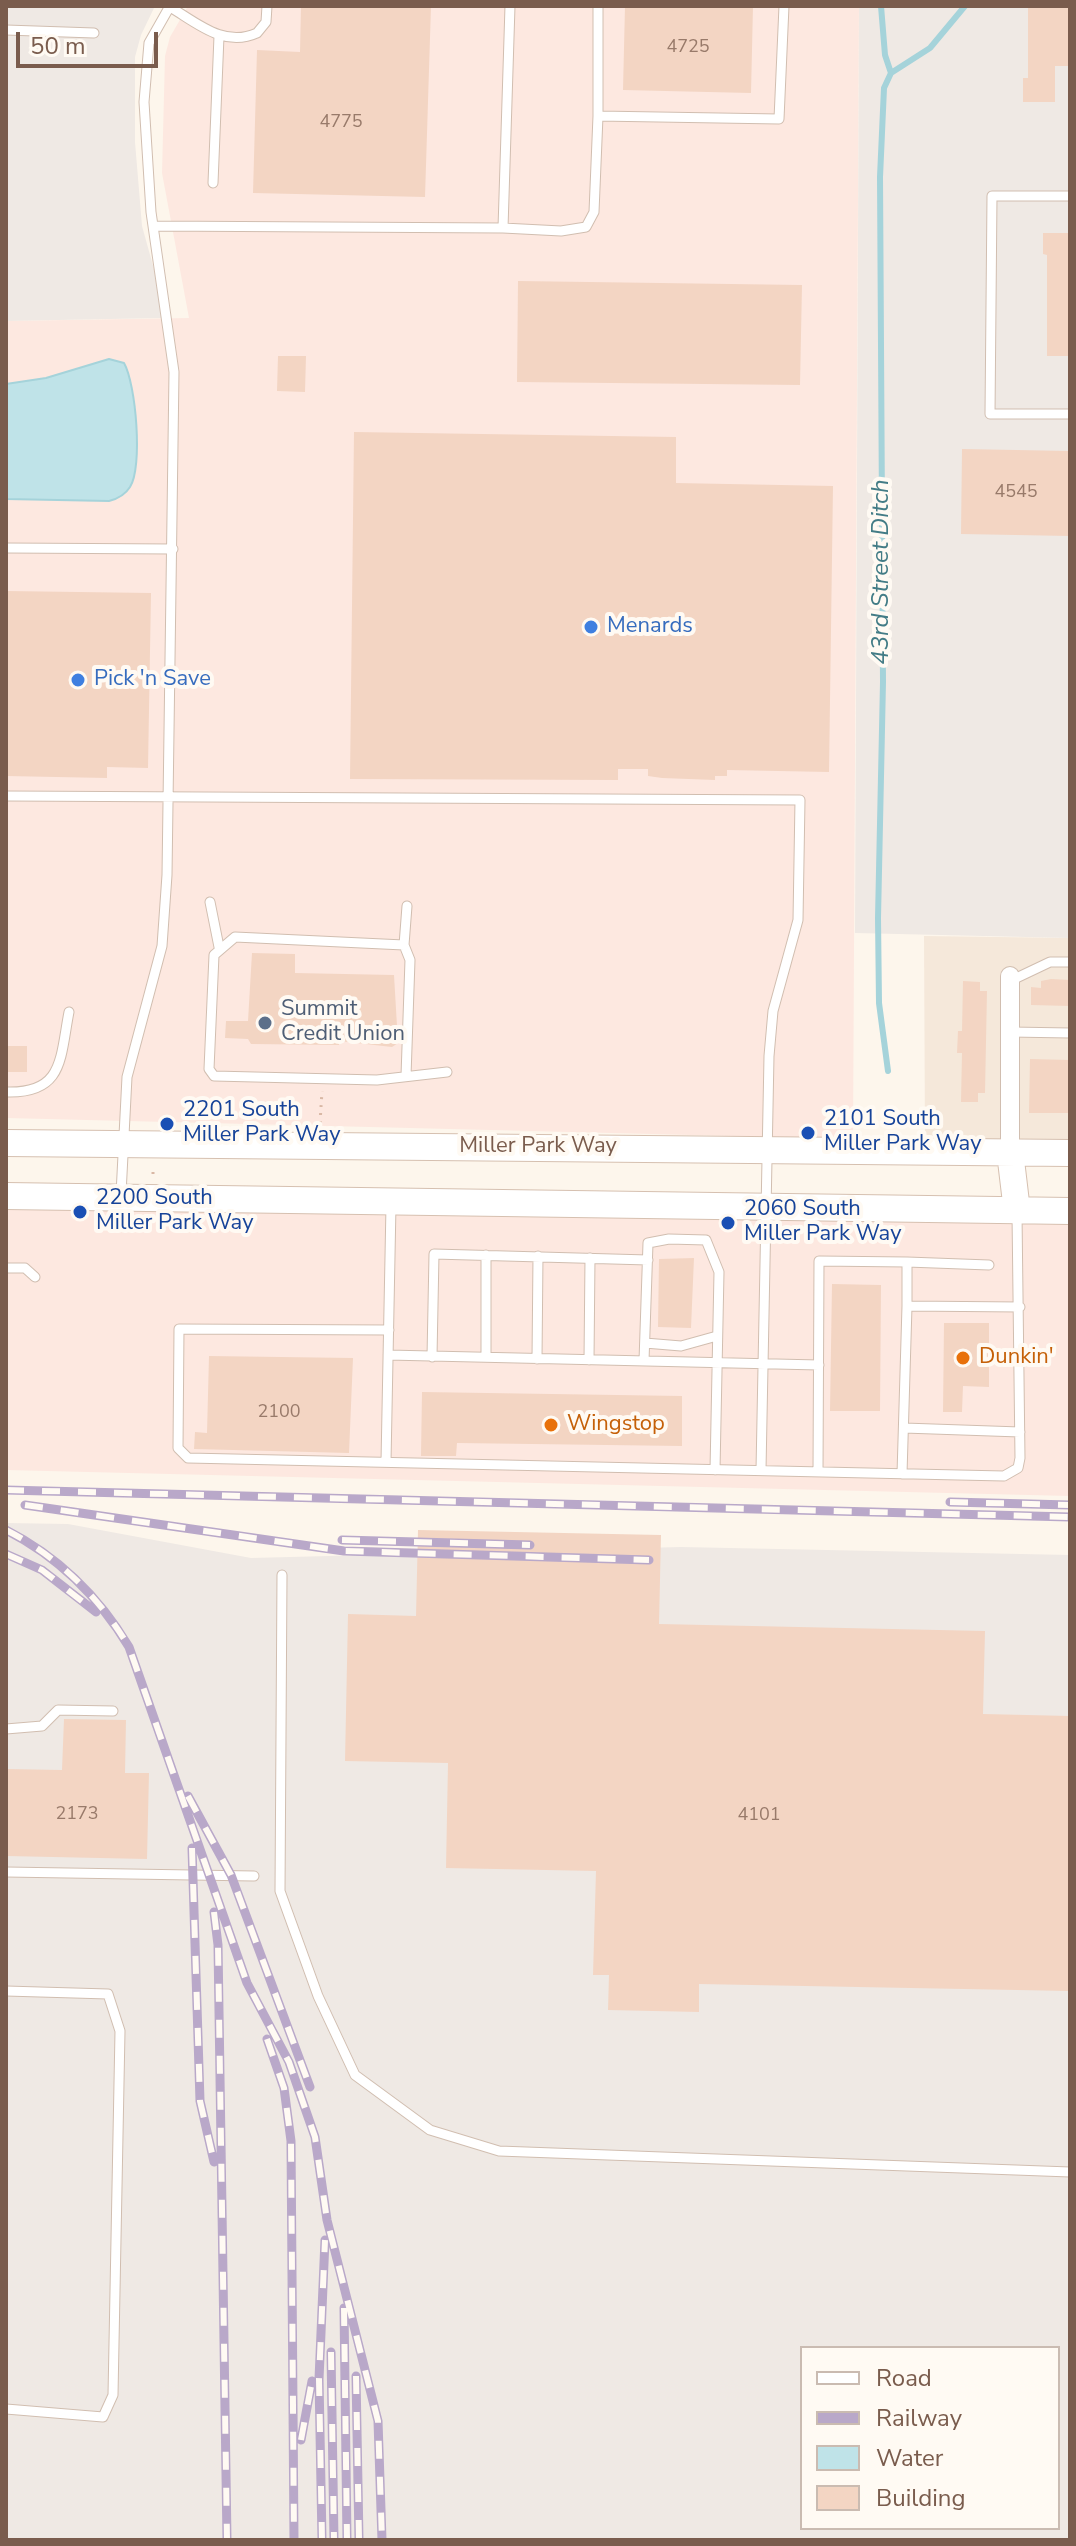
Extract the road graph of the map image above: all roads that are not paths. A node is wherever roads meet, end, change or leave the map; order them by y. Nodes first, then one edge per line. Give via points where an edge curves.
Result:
1 (170, 6) edge
2 (267, 6) edge
3 (510, 6) edge
4 (598, 6) edge
5 (784, 6) edge
6 (6, 30) edge
7 (94, 33) dead end
8 (219, 36) junction
9 (598, 116) junction
10 (213, 183) dead end
11 (1070, 196) edge
12 (153, 226) junction
13 (503, 228) junction
14 (1070, 414) edge
15 (6, 548) edge
16 (173, 549) junction
17 (6, 796) edge
18 (167, 796) junction
19 (210, 902) dead end
20 (407, 906) dead end
21 (404, 945) junction
22 (219, 947) junction
23 (1070, 962) edge
24 (1010, 978) joint
25 (69, 1012) dead end
26 (1010, 1032) junction
27 (1070, 1033) edge
28 (447, 1072) dead end
29 (406, 1076) junction
30 (6, 1092) edge
31 (6, 1143) edge
32 (121, 1145) junction
33 (765, 1148) junction
34 (1010, 1152) junction
35 (1070, 1153) edge
36 (6, 1196) edge
37 (121, 1197) junction
38 (391, 1202) junction
39 (765, 1206) junction
40 (1017, 1211) junction
41 (1070, 1211) edge
42 (486, 1255) junction
43 (538, 1256) junction
44 (590, 1258) junction
45 (648, 1260) junction
46 (907, 1262) junction
47 (989, 1265) dead end
48 (6, 1268) edge
49 (35, 1277) dead end
50 (907, 1306) junction
51 (1020, 1307) junction
52 (389, 1330) junction
53 (717, 1336) junction
54 (645, 1343) junction
55 (388, 1355) junction
56 (432, 1357) junction
57 (486, 1357) junction
58 (537, 1359) junction
59 (589, 1360) junction
60 (644, 1361) junction
61 (716, 1363) junction
62 (762, 1364) junction
63 (819, 1365) junction
64 (904, 1428) junction
65 (1020, 1432) junction
66 (386, 1462) junction
67 (715, 1470) junction
68 (761, 1470) junction
69 (818, 1472) junction
70 (902, 1474) junction
71 (282, 1575) dead end
72 (113, 1711) dead end
73 (6, 1729) edge
74 (6, 1872) edge
75 (254, 1876) dead end
76 (6, 1991) edge
77 (1070, 2172) edge
78 (6, 2409) edge

1 - 8 lane
1 - 12 lane via 149,43 144,102
2 - 8 lane via 266,22 257,33
3 - 13 lane
4 - 9 lane
5 - 9 lane via 779,119
6 - 7 lane
8 - 10 lane
9 - 13 lane via 594,212 586,227
11 - 14 lane via 992,196 990,414
12 - 13 lane
12 - 16 lane via 174,372
15 - 16 lane
16 - 18 lane
17 - 18 lane
18 - 32 lane via 162,946 127,1077
18 - 33 lane via 800,800 798,920 773,1011
19 - 22 lane
20 - 21 lane
21 - 22 lane via 235,937
21 - 29 lane via 410,960
22 - 29 lane via 211,965 209,1069 214,1076
23 - 24 lane via 1050,962
24 - 26 street
25 - 30 lane via 57,1072 29,1093
26 - 27 lane
26 - 34 street
28 - 29 lane
31 - 32 main road, Miller Park Way
32 - 33 main road, Miller Park Way
32 - 37 lane
33 - 34 main road, Miller Park Way
33 - 39 lane
34 - 35 main road, Miller Park Way
34 - 40 main road
36 - 37 main road
37 - 38 main road
38 - 39 main road
38 - 52 lane
39 - 40 main road
39 - 62 lane
40 - 41 main road
40 - 51 lane
42 - 43 lane
42 - 56 lane via 434,1254
42 - 57 lane
43 - 44 lane
43 - 58 lane
44 - 45 lane
44 - 59 lane
45 - 53 lane via 648,1243 706,1240 719,1272
45 - 54 lane
46 - 47 lane
46 - 50 lane
46 - 63 lane via 819,1261
48 - 49 lane via 25,1268
50 - 51 lane
50 - 64 lane
51 - 65 lane
52 - 55 lane
52 - 66 lane via 179,1329 178,1448 188,1458
53 - 54 lane via 681,1346
53 - 61 lane
54 - 60 lane
55 - 56 lane
55 - 66 lane
56 - 57 lane
57 - 58 lane
58 - 59 lane
59 - 60 lane
60 - 61 lane
61 - 62 lane
61 - 67 lane
62 - 63 lane
62 - 68 lane
63 - 69 lane
64 - 65 lane
64 - 70 lane
65 - 70 lane via 1020,1458 1013,1473
66 - 67 lane
67 - 68 lane
68 - 69 lane
69 - 70 lane
71 - 77 lane via 280,1891 318,1996 355,2075 430,2130 499,2151
72 - 73 lane via 58,1710 42,1726
74 - 75 lane
76 - 78 lane via 108,1994 120,2031 113,2395 103,2417

